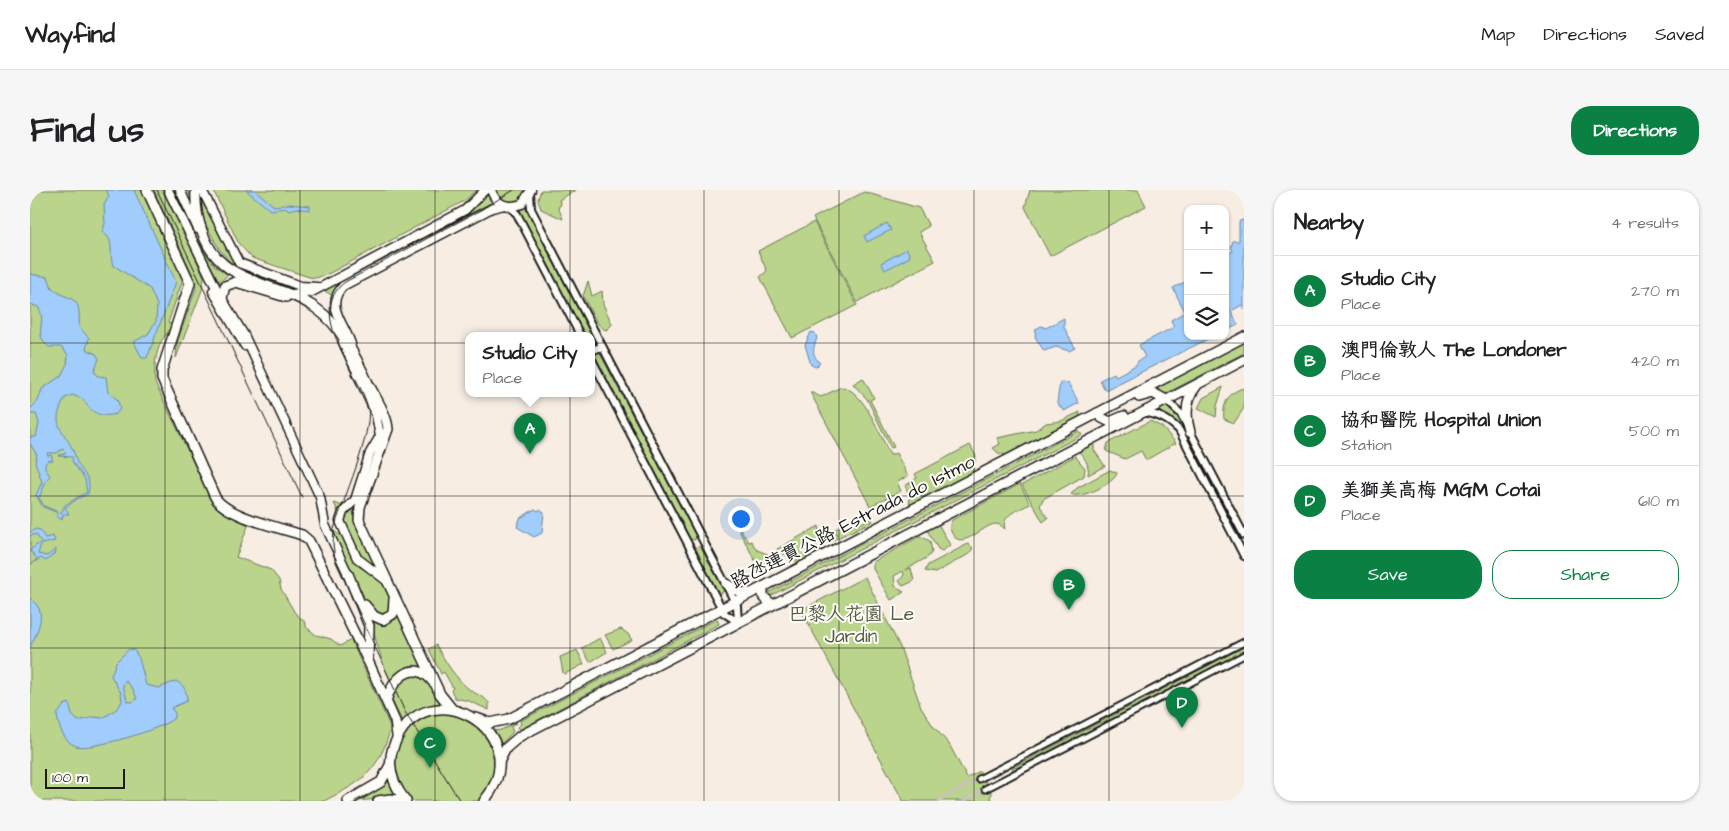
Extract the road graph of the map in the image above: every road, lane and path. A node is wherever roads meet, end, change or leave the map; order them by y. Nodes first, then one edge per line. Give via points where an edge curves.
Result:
1 (147, 190) edge
2 (168, 190) edge
3 (180, 190) edge
4 (196, 190) edge
5 (202, 190) edge
6 (485, 190) edge
7 (491, 190) edge
8 (531, 191) edge
9 (506, 206) junction
10 (204, 238) junction
11 (200, 257) junction
12 (238, 275) junction
13 (330, 282) junction
14 (220, 295) junction
15 (294, 296) junction
16 (578, 332) edge
17 (595, 332) edge
18 (595, 333) edge
19 (342, 336) junction
20 (1244, 337) edge
21 (603, 348) junction
22 (595, 349) edge
23 (353, 353) junction
24 (1244, 360) edge
25 (257, 364) junction
26 (595, 366) edge
27 (1199, 383) junction
28 (1166, 400) junction
29 (1115, 404) junction
30 (1143, 412) junction
31 (1097, 413) junction
32 (1190, 432) junction
33 (1219, 488) junction
34 (1211, 492) junction
35 (1244, 535) edge
36 (702, 538) junction
37 (689, 545) junction
38 (1244, 556) edge
39 (348, 574) junction
40 (387, 581) junction
41 (726, 584) junction
42 (763, 587) junction
43 (751, 593) junction
44 (394, 595) junction
45 (735, 602) junction
46 (772, 605) junction
47 (722, 608) junction
48 (738, 622) junction
49 (1244, 642) edge
50 (1244, 655) edge
51 (369, 663) junction
52 (436, 684) junction
53 (386, 701) junction
54 (452, 709) junction
55 (476, 718) junction
56 (397, 736) junction
57 (499, 762) junction
58 (390, 763) junction
59 (979, 779) tunnel mouth
60 (985, 790) tunnel mouth
61 (490, 797) edge
62 (348, 801) edge
63 (378, 801) edge
64 (404, 801) edge
65 (484, 801) edge

1 - 51 main road via 190,283 162,370 162,379 215,497 221,505 308,540
2 - 11 main road
3 - 10 main road
4 - 10 main road via 197,215
5 - 13 main road via 239,262 300,286 311,288
6 - 13 main road via 465,210
7 - 9 main road via 494,198
8 - 9 main road via 522,204
8 - 17 street via 531,209
9 - 16 street via 516,214
9 - 23 main road via 492,208 343,286 336,295 334,306
10 - 12 main road via 218,261
11 - 14 main road
11 - 25 main road via 219,304
12 - 14 main road via 225,279
12 - 15 main road
13 - 15 main road
14 - 15 main road via 225,286 236,282 275,295
14 - 25 main road
15 - 19 main road via 316,308
18 - 21 street
19 - 23 main road
19 - 40 main road via 376,415 380,436 370,453 355,500 343,512 340,521 357,558
20 - 29 main road, 路氹連貫公路 Estrada do Istmo
21 - 22 street
21 - 36 street
23 - 40 main road via 388,425 359,515
24 - 27 main road, 路氹連貫公路 Estrada do Istmo
25 - 39 main road via 320,498 325,525
26 - 37 street
27 - 28 main road, 路氹連貫公路 Estrada do Istmo
27 - 32 main road via 1188,403
28 - 29 main road via 1149,393 1125,404
28 - 30 main road, 路氹連貫公路 Estrada do Istmo
28 - 32 street via 1181,414
29 - 31 main road, 路氹連貫公路 Estrada do Istmo
30 - 31 main road via 1130,413 1110,422
30 - 34 street via 1157,414 1179,430
30 - 46 main road, 路氹連貫公路 Estrada do Istmo
31 - 42 main road, 路氹連貫公路 Estrada do Istmo
32 - 33 street
33 - 34 street
33 - 35 street
34 - 38 street
36 - 37 street via 698,544
36 - 41 street
37 - 47 street
39 - 44 main road via 369,612 376,618 387,619 393,614
39 - 51 main road via 369,626
40 - 44 main road
41 - 43 main road
41 - 45 street
42 - 43 main road, 路氹連貫公路 Estrada do Istmo
42 - 46 main road via 763,596
43 - 45 main road, 路氹連貫公路 Estrada do Istmo
44 - 52 main road
45 - 47 main road, 路氹連貫公路 Estrada do Istmo
45 - 48 street
46 - 48 main road, 路氹連貫公路 Estrada do Istmo
47 - 48 street via 727,616
47 - 55 main road, 路氹連貫公路 Estrada do Istmo via 509,719 490,723
48 - 57 main road, 路氹連貫公路 Estrada do Istmo via 520,736 506,748
49 - 59 street
50 - 60 street
51 - 53 main road
52 - 53 main road via 422,673 408,672 393,683
52 - 54 main road via 443,700
53 - 56 main road via 395,720
54 - 55 main road, 路氹連貫公路 Estrada do Istmo
54 - 56 main road via 439,708 421,713
55 - 57 main road via 493,738
56 - 58 main road
57 - 61 main road
58 - 62 main road via 381,782
58 - 64 main road via 394,783
61 - 65 main road
63 - 64 main road

